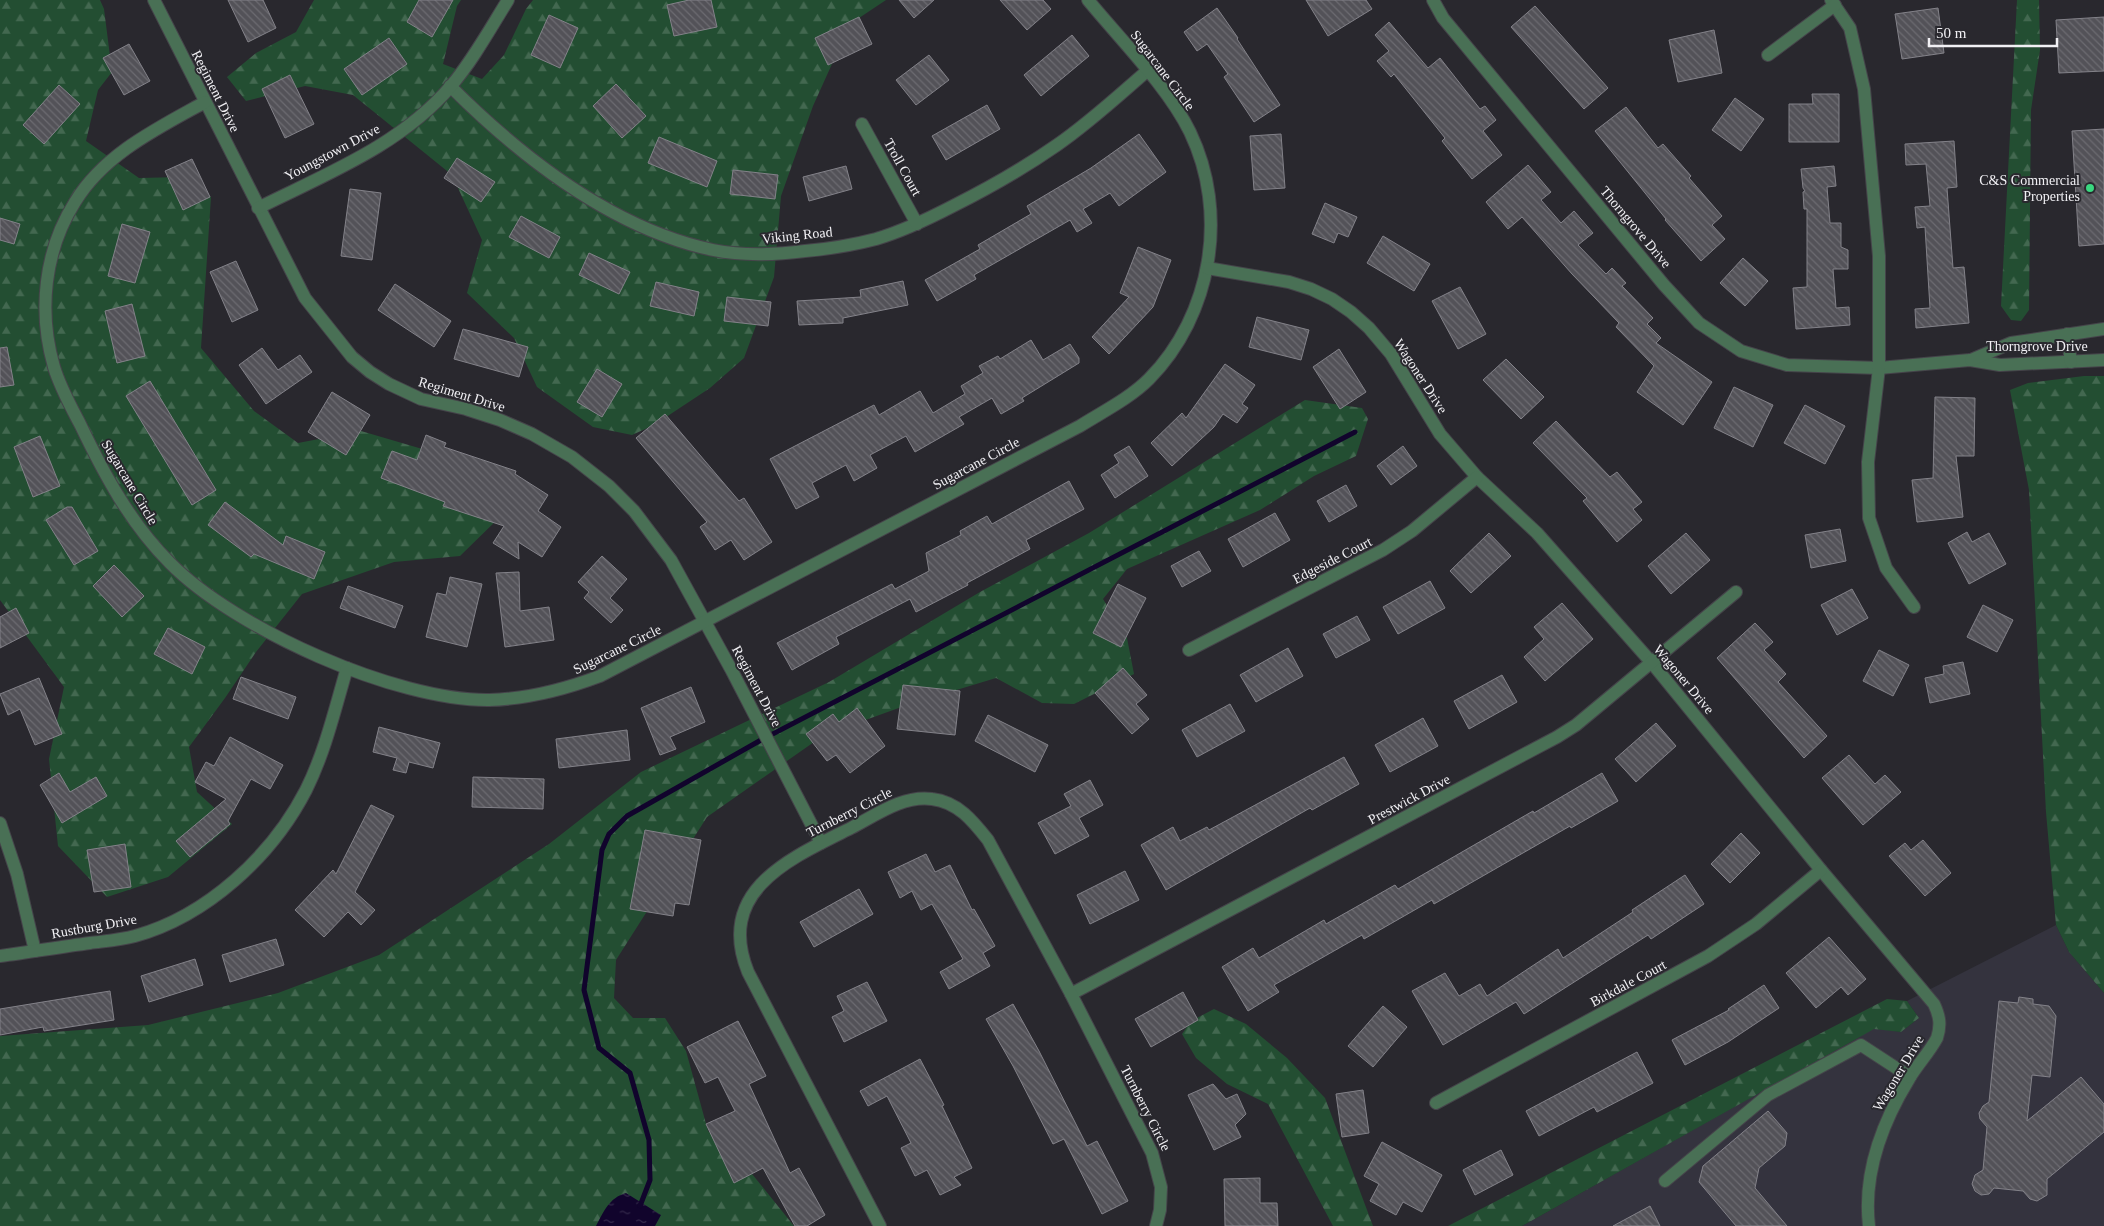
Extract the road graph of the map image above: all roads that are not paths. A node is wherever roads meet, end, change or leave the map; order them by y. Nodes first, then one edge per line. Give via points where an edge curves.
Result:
1 (154, 0) edge
2 (508, 0) edge
3 (1088, 0) edge
4 (1432, 0) edge
5 (1833, 3) edge
6 (1768, 55) dead end
7 (1147, 71) junction
8 (450, 86) junction
9 (205, 102) junction
10 (862, 124) dead end
11 (258, 208) junction
12 (918, 224) junction
13 (1207, 268) junction
14 (2104, 329) edge
15 (2067, 334) junction
16 (1970, 360) junction
17 (2104, 360) edge
18 (2071, 362) junction
19 (1879, 368) junction
20 (1477, 477) junction
21 (1736, 592) dead end
22 (1914, 607) dead end
23 (705, 621) junction
24 (1188, 650) dead end
25 (1652, 662) junction
26 (347, 668) junction
27 (0, 823) edge
28 (821, 843) junction
29 (1820, 870) junction
30 (36, 951) junction
31 (0, 956) edge
32 (1071, 994) junction
33 (1910, 1077) junction
34 (1436, 1103) dead end
35 (1665, 1180) dead end
36 (880, 1226) edge
37 (1156, 1226) edge
38 (1869, 1226) edge

1 - 9 street, Regiment Drive
2 - 8 street, Youngstown Drive
3 - 7 street, Sugarcane Circle
4 - 19 street, Thorngrove Drive via 1449,26 1699,323 1740,350 1787,365
5 - 6 street
5 - 19 street via 1850,28 1864,89 1879,256
7 - 12 street, Viking Road via 1058,144 988,188
7 - 13 street, Sugarcane Circle via 1172,102 1190,132 1202,165 1211,222
8 - 11 street, Youngstown Drive via 418,118 371,152
8 - 12 street, Viking Road via 498,132 566,184 606,208 680,242 749,255 784,254 876,239
9 - 11 street, Regiment Drive
9 - 26 street, Sugarcane Circle via 133,144 106,165 76,200 64,221 47,276 45,307 49,346 63,390 102,470 147,538 170,564 226,607 293,645
10 - 12 street, Troll Court
11 - 23 street, Regiment Drive via 305,298 352,357 389,384 421,399 500,420 572,457 609,486 656,538
13 - 20 street, Wagoner Drive via 1289,282 1311,289 1352,312 1391,354 1440,434
13 - 23 street, Sugarcane Circle via 1202,292 1178,345 1130,395 1080,426
14 - 15 street, Thorngrove Drive
15 - 16 street, Thorngrove Drive via 2011,343
15 - 18 street
16 - 18 street, Thorngrove Drive via 2000,364
16 - 19 street, Thorngrove Drive
17 - 18 street, Thorngrove Drive
19 - 22 street via 1868,462 1869,518 1886,568
20 - 24 street, Edgeside Court via 1412,531 1383,550
20 - 25 street, Wagoner Drive via 1537,533
21 - 25 street, Prestwick Drive
23 - 26 street, Sugarcane Circle via 600,676 567,688 522,698 463,698 429,692
23 - 28 street, Regiment Drive
25 - 29 street, Wagoner Drive
25 - 32 street, Prestwick Drive via 1557,737
26 - 30 street, Rustburg Drive via 320,757 306,790 275,838 234,881 206,902 155,929 133,936
27 - 30 street via 17,874
28 - 32 street, Turnberry Circle via 898,803 933,799 955,806 988,840
28 - 36 street, Turnberry Circle via 776,869 759,885 743,916 741,950 748,972
29 - 33 street, Wagoner Drive via 1934,1004 1939,1015 1937,1038
29 - 34 street, Birkdale Court via 1756,924 1708,956
30 - 31 street, Rustburg Drive
32 - 37 street, Turnberry Circle via 1156,1164 1162,1199
33 - 35 street via 1861,1046 1768,1096
33 - 38 street, Wagoner Drive via 1892,1107 1879,1140 1868,1188

